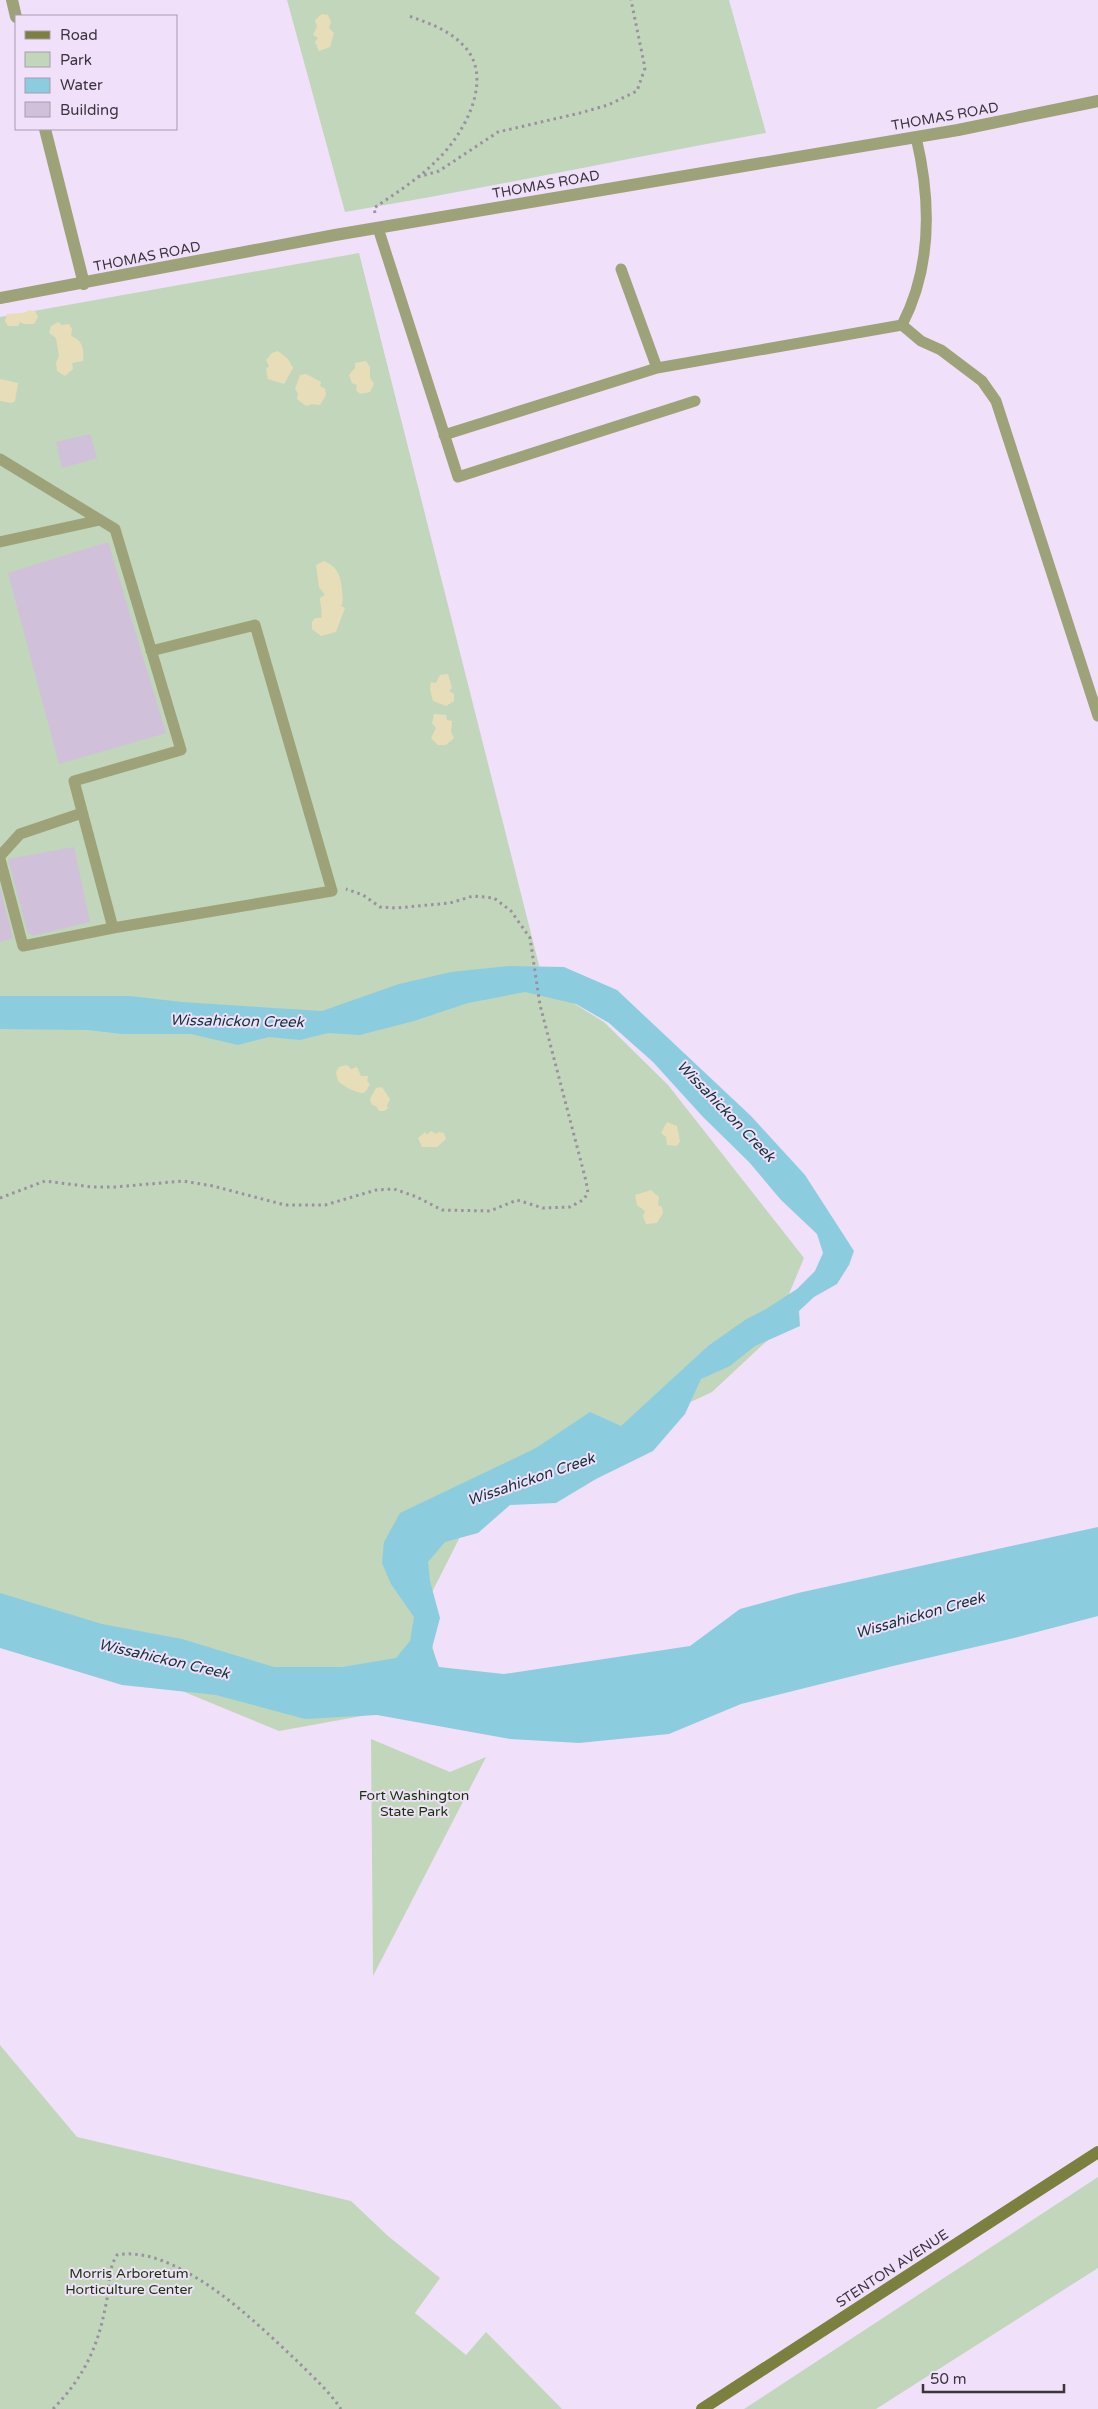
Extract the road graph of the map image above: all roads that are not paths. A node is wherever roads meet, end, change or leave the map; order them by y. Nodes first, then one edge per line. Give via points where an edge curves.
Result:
1 (12, 0) edge
2 (16, 15) edge
3 (1098, 101) edge
4 (45, 130) edge
5 (916, 137) junction
6 (378, 228) junction
7 (621, 269) dead end
8 (84, 284) junction
9 (0, 298) edge
10 (902, 326) junction
11 (657, 368) junction
12 (695, 401) dead end
13 (444, 435) junction
14 (0, 459) edge
15 (100, 520) junction
16 (0, 542) edge
17 (151, 650) junction
18 (1098, 716) edge
19 (82, 813) junction
20 (0, 858) edge
21 (113, 928) junction
22 (1098, 2152) edge
23 (702, 2409) edge

1 - 2 street
3 - 5 street, THOMAS ROAD
4 - 8 street
5 - 6 street, THOMAS ROAD
5 - 10 lane via 925,187 926,236 924,261 912,306
6 - 8 street, THOMAS ROAD
6 - 13 lane
7 - 11 lane
8 - 9 street, THOMAS ROAD
10 - 11 lane
10 - 18 lane via 982,380 996,401
11 - 13 lane
12 - 13 lane via 458,477
14 - 15 lane
15 - 16 lane
15 - 17 lane via 115,529
17 - 19 lane via 181,750 74,781
17 - 21 lane via 255,625 332,891
19 - 20 lane via 20,834
19 - 21 lane
20 - 21 lane via 23,946
22 - 23 main road, STENTON AVENUE

